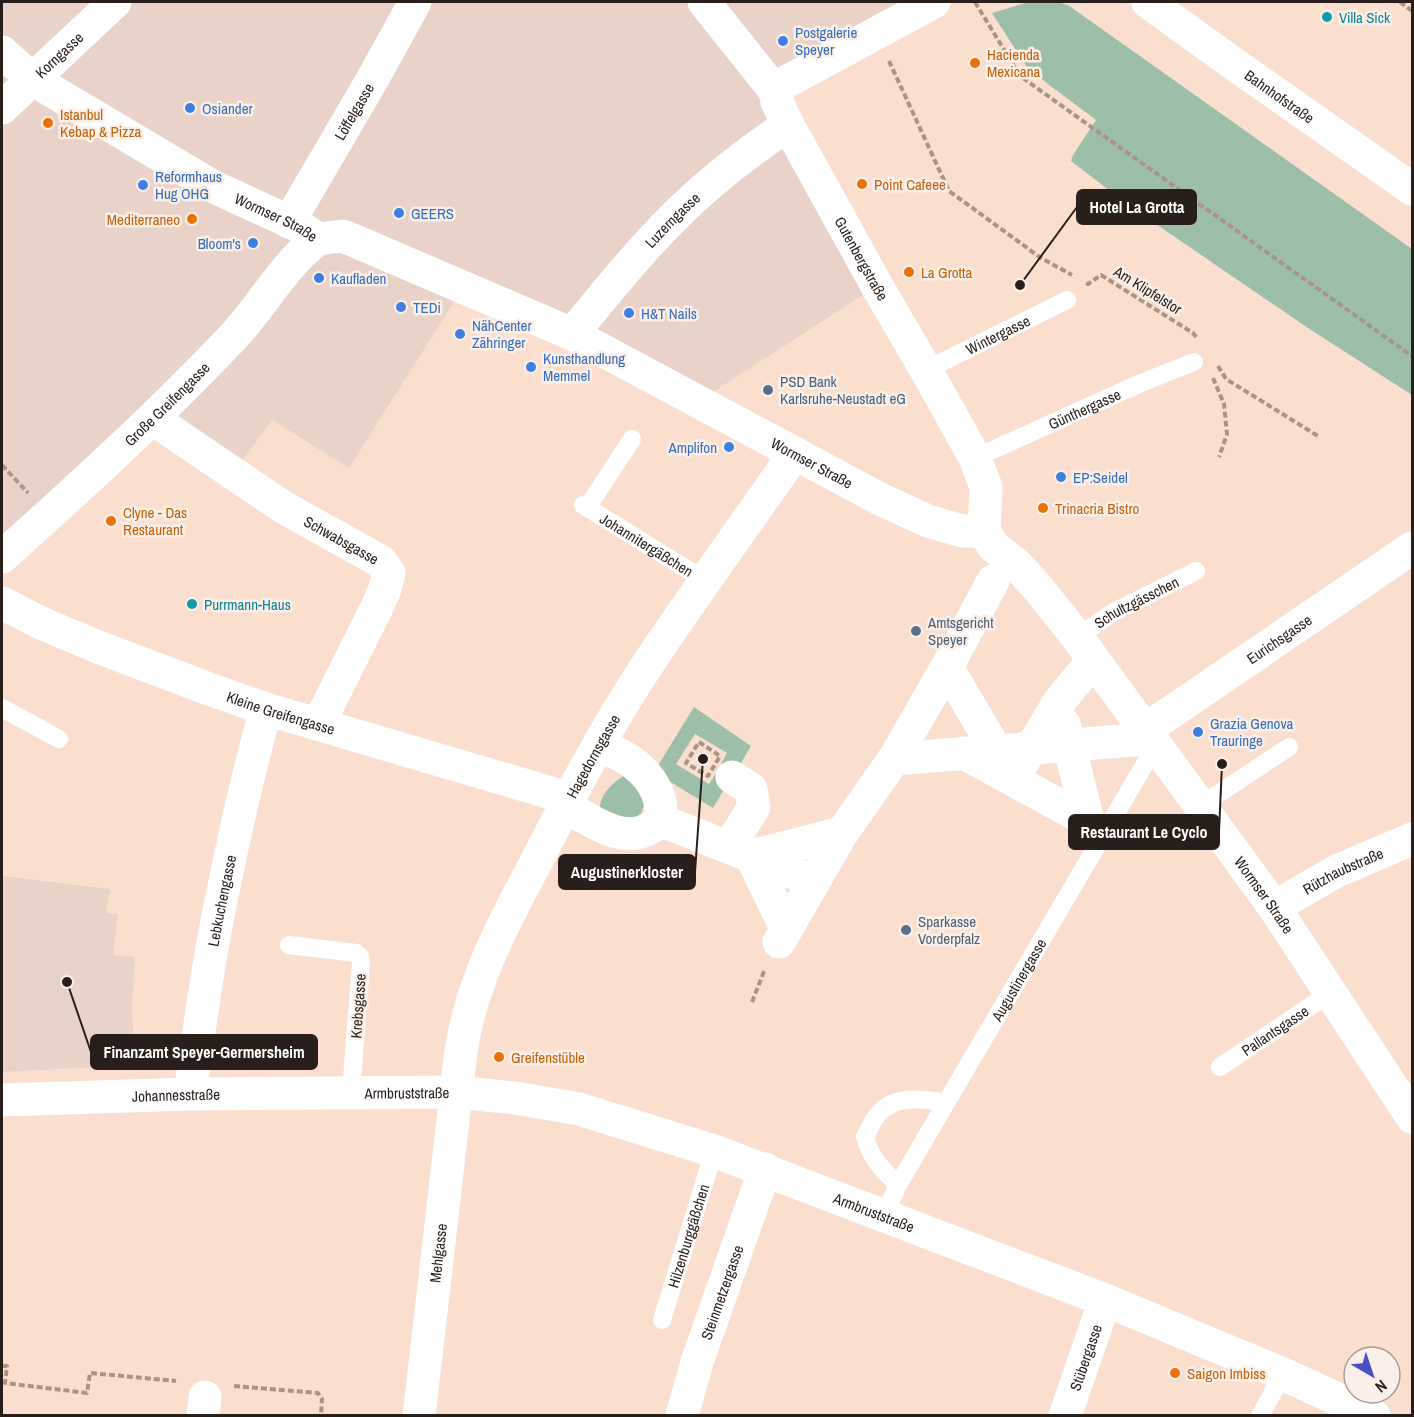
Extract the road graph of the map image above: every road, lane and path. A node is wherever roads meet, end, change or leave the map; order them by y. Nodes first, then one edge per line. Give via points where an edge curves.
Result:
1 (115, 2) edge
2 (415, 2) edge
3 (704, 2) edge
4 (934, 2) edge
5 (975, 2) edge
6 (1148, 2) edge
7 (1400, 2) edge
8 (1413, 11) edge
9 (876, 33) junction
10 (2, 52) edge
11 (32, 79) junction
12 (775, 91) junction
13 (2, 108) edge
14 (776, 133) junction
15 (1413, 189) edge
16 (289, 222) junction
17 (318, 239) junction
18 (1067, 300) dead end
19 (572, 334) junction
20 (1199, 341) dead end
21 (1413, 356) edge
22 (1194, 362) dead end
23 (1217, 365) dead end
24 (926, 370) junction
25 (1211, 372) dead end
26 (153, 419) junction
27 (1318, 436) dead end
28 (632, 439) dead end
29 (795, 453) junction
30 (1219, 457) dead end
31 (975, 458) junction
32 (984, 531) junction
33 (1413, 548) edge
34 (2, 557) edge
35 (1196, 571) dead end
36 (993, 580) dead end
37 (706, 581) junction
38 (2, 603) edge
39 (1077, 637) junction
40 (947, 667) junction
41 (1086, 669) dead end
42 (1059, 702) junction
43 (2, 708) edge
44 (266, 708) junction
45 (319, 723) junction
46 (914, 725) junction
47 (1146, 738) junction
48 (59, 739) dead end
49 (1069, 745) junction
50 (1289, 747) dead end
51 (1031, 748) junction
52 (614, 752) dead end
53 (981, 752) junction
54 (894, 759) junction
55 (732, 777) dead end
56 (1010, 784) junction
57 (574, 806) junction
58 (1200, 806) junction
59 (662, 821) junction
60 (842, 833) junction
61 (1413, 839) edge
62 (740, 852) junction
63 (814, 881) junction
64 (1275, 907) junction
65 (289, 945) dead end
66 (1330, 993) junction
67 (1220, 1067) dead end
68 (351, 1092) junction
69 (456, 1092) junction
70 (190, 1094) junction
71 (2, 1100) edge
72 (946, 1102) junction
73 (1413, 1118) edge
74 (714, 1150) junction
75 (765, 1169) junction
76 (898, 1185) junction
77 (884, 1216) junction
78 (1105, 1300) junction
79 (662, 1320) dead end
80 (2, 1366) edge
81 (1283, 1374) junction
82 (205, 1395) edge
83 (321, 1416) edge
84 (419, 1416) edge
85 (682, 1416) edge
86 (1065, 1416) edge
87 (1260, 1416) edge
88 (1374, 1416) edge

1 - 11 street, Korngasse
2 - 16 street, Löffelgasse
3 - 12 street, Gutenbergstraße
4 - 9 street
5 - 21 path via 1020,76
6 - 15 street, Bahnhofstraße
7 - 8 path
9 - 12 street
9 - 20 path, Am Klipfelstor via 949,191 1041,258 1088,284 1101,275 1193,333
10 - 11 street, Wormser Straße
11 - 13 street, Korngasse
11 - 16 street, Wormser Straße via 212,186
12 - 14 street, Gutenbergstraße
14 - 19 street, Luzerngasse via 675,216
14 - 24 street, Gutenbergstraße via 877,286
16 - 17 street, Wormser Straße
17 - 19 street, Wormser Straße via 342,236
17 - 26 street, Große Greifengasse via 297,258 234,336
18 - 24 lane, Wintergasse
19 - 29 street, Wormser Straße
22 - 31 lane, Günthergasse
23 - 27 path via 1226,379
24 - 31 street, Gutenbergstraße
25 - 30 path via 1224,404 1227,434
26 - 34 street, Große Greifengasse
26 - 45 street, Schwabsgasse via 283,507 380,561 389,573 385,589
28 - 37 lane, Johannitergäßchen via 585,506
29 - 32 street, Wormser Straße via 928,521 962,531
29 - 37 street, Hagedornsgasse
31 - 32 street, Gutenbergstraße via 986,487
32 - 39 street, Wormser Straße via 993,546 1016,564
33 - 47 street, Eurichsgasse
35 - 39 lane, Schultzgässchen via 1112,614
36 - 40 street
37 - 57 street, Hagedornsgasse via 649,663
38 - 44 street, Kleine Greifengasse via 98,647
39 - 47 street, Wormser Straße
40 - 46 street
40 - 53 street
41 - 42 street
42 - 49 street
42 - 51 street
43 - 48 lane
44 - 45 street, Kleine Greifengasse
44 - 70 street, Lebkuchengasse via 224,887
45 - 57 street, Kleine Greifengasse
46 - 53 street
46 - 54 street
47 - 49 street
47 - 58 street, Wormser Straße
47 - 72 lane, Augustinergasse
49 - 51 street
49 - 56 street via 1088,821
50 - 58 lane
51 - 53 street
51 - 56 street
52 - 59 street via 636,764 650,780 659,800
53 - 54 street
53 - 56 street
54 - 60 street
55 - 62 street via 751,789 754,807
57 - 59 street, Kleine Greifengasse via 598,825 624,833 640,833
57 - 69 street, Hagedornsgasse via 493,947 466,1022
58 - 64 street, Wormser Straße
59 - 62 street
60 - 62 street
60 - 63 street
61 - 64 street, Rützhaubstraße via 1337,871
62 - 63 street
62 - 63 street via 782,935
64 - 66 street, Wormser Straße
65 - 68 lane, Krebsgasse via 356,953 360,957
66 - 67 lane, Pallantsgasse
66 - 73 street, Wormser Straße
68 - 69 street, Armbruststraße
68 - 70 street, Johannesstraße
69 - 74 street, Armbruststraße via 579,1109
69 - 84 street, Mehlgasse
70 - 71 street, Johannesstraße
72 - 76 lane, Augustinergasse
72 - 76 lane via 907,1098 886,1106 878,1114 865,1137 868,1149 877,1165
74 - 75 street, Armbruststraße
74 - 79 lane, Hilzenburggäßchen
75 - 77 street, Armbruststraße
75 - 85 street, Steinmetzergasse
76 - 77 lane, Augustinergasse
77 - 78 street, Armbruststraße
78 - 81 street, Armbruststraße
78 - 86 street, Stübergasse
80 - 82 path via 7,1366 5,1383 87,1393 90,1373
81 - 87 lane
81 - 88 street, Armbruststraße
82 - 83 path via 318,1394 322,1399

